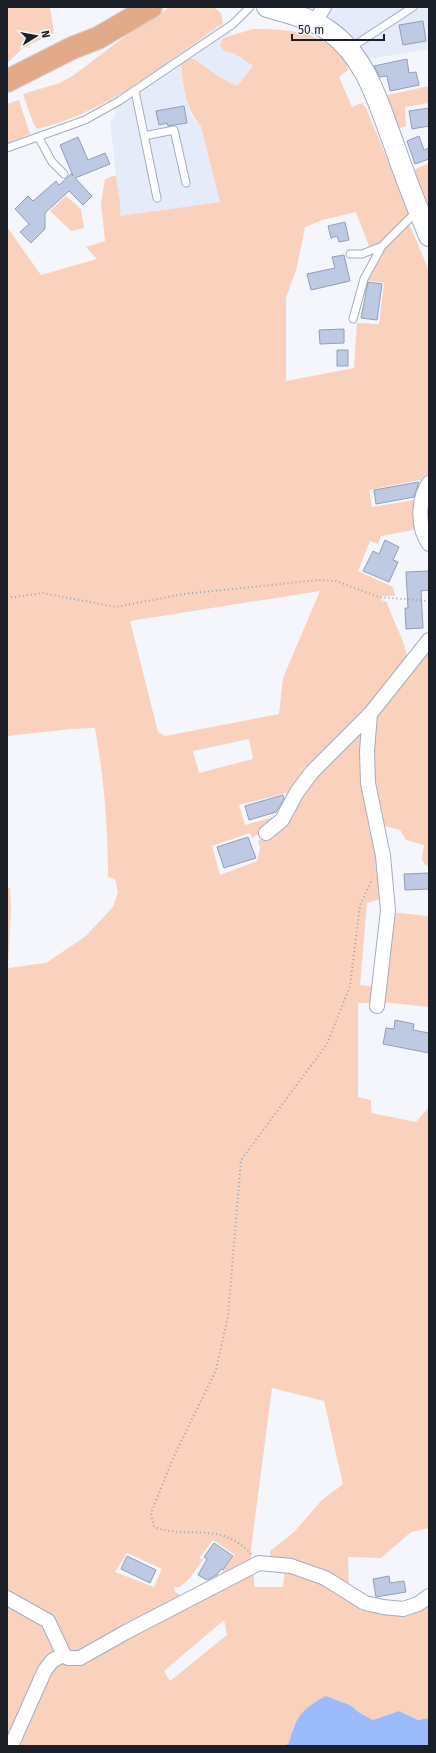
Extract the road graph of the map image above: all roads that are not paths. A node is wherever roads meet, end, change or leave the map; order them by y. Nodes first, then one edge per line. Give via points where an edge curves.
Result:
1 (126, 7) edge
2 (151, 7) edge
3 (250, 7) edge
4 (267, 7) edge
5 (413, 7) edge
6 (319, 15) edge
7 (72, 48) junction
8 (349, 49) junction
9 (7, 81) edge
10 (135, 91) junction
11 (144, 136) junction
12 (39, 138) junction
13 (7, 148) edge
14 (64, 174) dead end
15 (186, 183) dead end
16 (157, 198) dead end
17 (418, 211) junction
18 (429, 236) edge
19 (382, 246) junction
20 (350, 254) dead end
21 (353, 319) dead end
22 (429, 483) edge
23 (429, 544) edge
24 (429, 640) edge
25 (370, 714) junction
26 (266, 833) dead end
27 (377, 1006) dead end
28 (429, 1596) edge
29 (7, 1598) edge
30 (64, 1655) junction
31 (11, 1746) edge

1 - 7 main road
2 - 7 main road via 98,38
3 - 10 lane via 233,24
4 - 6 main road
5 - 8 lane
6 - 8 main road via 329,31
7 - 9 main road
8 - 17 main road via 371,84
10 - 11 lane
10 - 12 lane via 85,120
11 - 15 lane via 174,130
11 - 16 lane
12 - 13 lane
12 - 14 lane via 52,162
17 - 18 main road
17 - 19 lane
19 - 20 lane via 362,254
19 - 21 lane via 364,279
22 - 23 street via 420,525
24 - 25 street
25 - 26 street via 312,772 297,792 282,820
25 - 27 street via 368,783 383,856 388,910
28 - 30 street via 418,1604 403,1609 383,1607 365,1603 325,1578 291,1566 259,1563 80,1658 68,1658
29 - 30 street via 48,1621
30 - 31 street via 52,1660 45,1670

